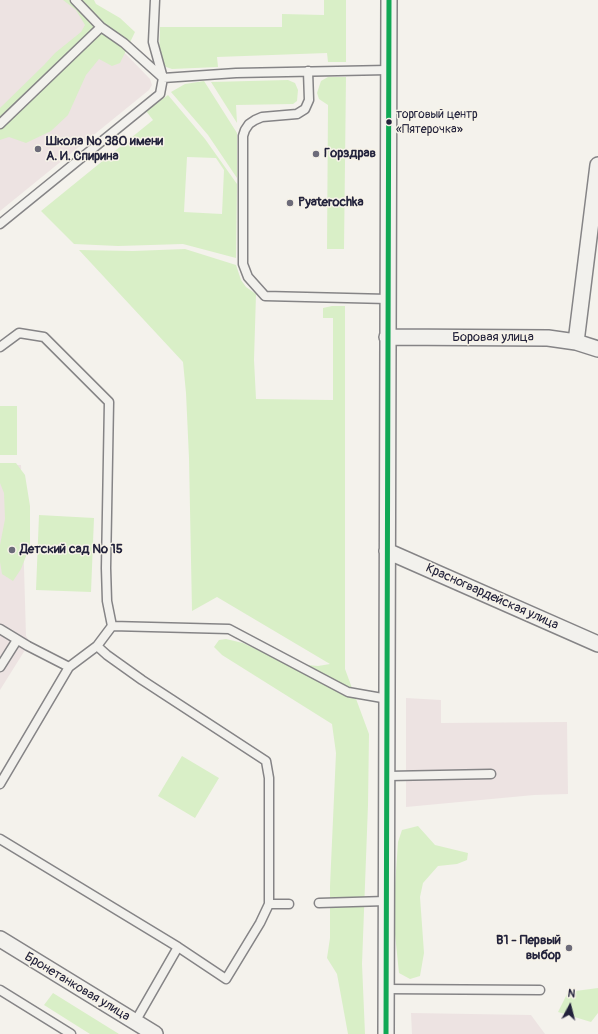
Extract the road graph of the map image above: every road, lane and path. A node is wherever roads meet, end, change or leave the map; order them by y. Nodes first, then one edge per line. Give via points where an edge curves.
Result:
1 (75, 0) edge
2 (155, 0) edge
3 (389, 0) edge
4 (101, 27) junction
5 (388, 70) junction
6 (308, 71) junction
7 (163, 78) junction
8 (0, 124) edge
9 (598, 165) edge
10 (0, 224) edge
11 (388, 299) junction
12 (387, 337) junction
13 (576, 342) junction
14 (0, 347) edge
15 (598, 348) edge
16 (387, 551) junction
17 (112, 626) junction
18 (0, 629) edge
19 (17, 640) junction
20 (598, 644) edge
21 (97, 646) junction
22 (0, 667) edge
23 (69, 667) junction
24 (388, 699) junction
25 (491, 774) dead end
26 (388, 776) junction
27 (0, 784) edge
28 (0, 839) edge
29 (386, 901) junction
30 (320, 903) dead end
31 (269, 904) junction
32 (289, 904) dead end
33 (0, 939) edge
34 (178, 947) junction
35 (386, 989) junction
36 (0, 990) edge
37 (540, 990) dead end
38 (145, 1030) edge
39 (71, 1034) edge
40 (386, 1034) edge

1 - 4 lane
2 - 7 lane via 153,42
3 - 5 street
4 - 7 lane via 124,43
4 - 8 lane
5 - 6 lane
5 - 11 street
6 - 7 lane
6 - 11 lane via 309,100 305,109 297,114 262,117 249,124 245,130 243,264 248,277 265,296
7 - 10 lane via 160,94
9 - 13 street
11 - 12 street
12 - 13 street, Боровая улица via 518,337
12 - 16 street
13 - 15 street, Боровая улица
14 - 17 lane via 19,333 44,337 109,402 106,568 107,601
16 - 20 street, Красногвардейская улица
16 - 24 street
17 - 21 lane
17 - 24 lane via 229,629 348,692
18 - 19 lane
19 - 22 lane
19 - 23 lane
21 - 23 lane
21 - 31 lane via 142,680 266,761 269,778
23 - 27 lane
24 - 26 street
25 - 26 lane
26 - 29 street
28 - 34 lane
29 - 30 lane
29 - 35 street
31 - 32 lane
31 - 34 lane via 226,979
33 - 38 street, Бронетанковая улица
34 - 38 lane
35 - 37 lane
35 - 40 street
36 - 39 lane

